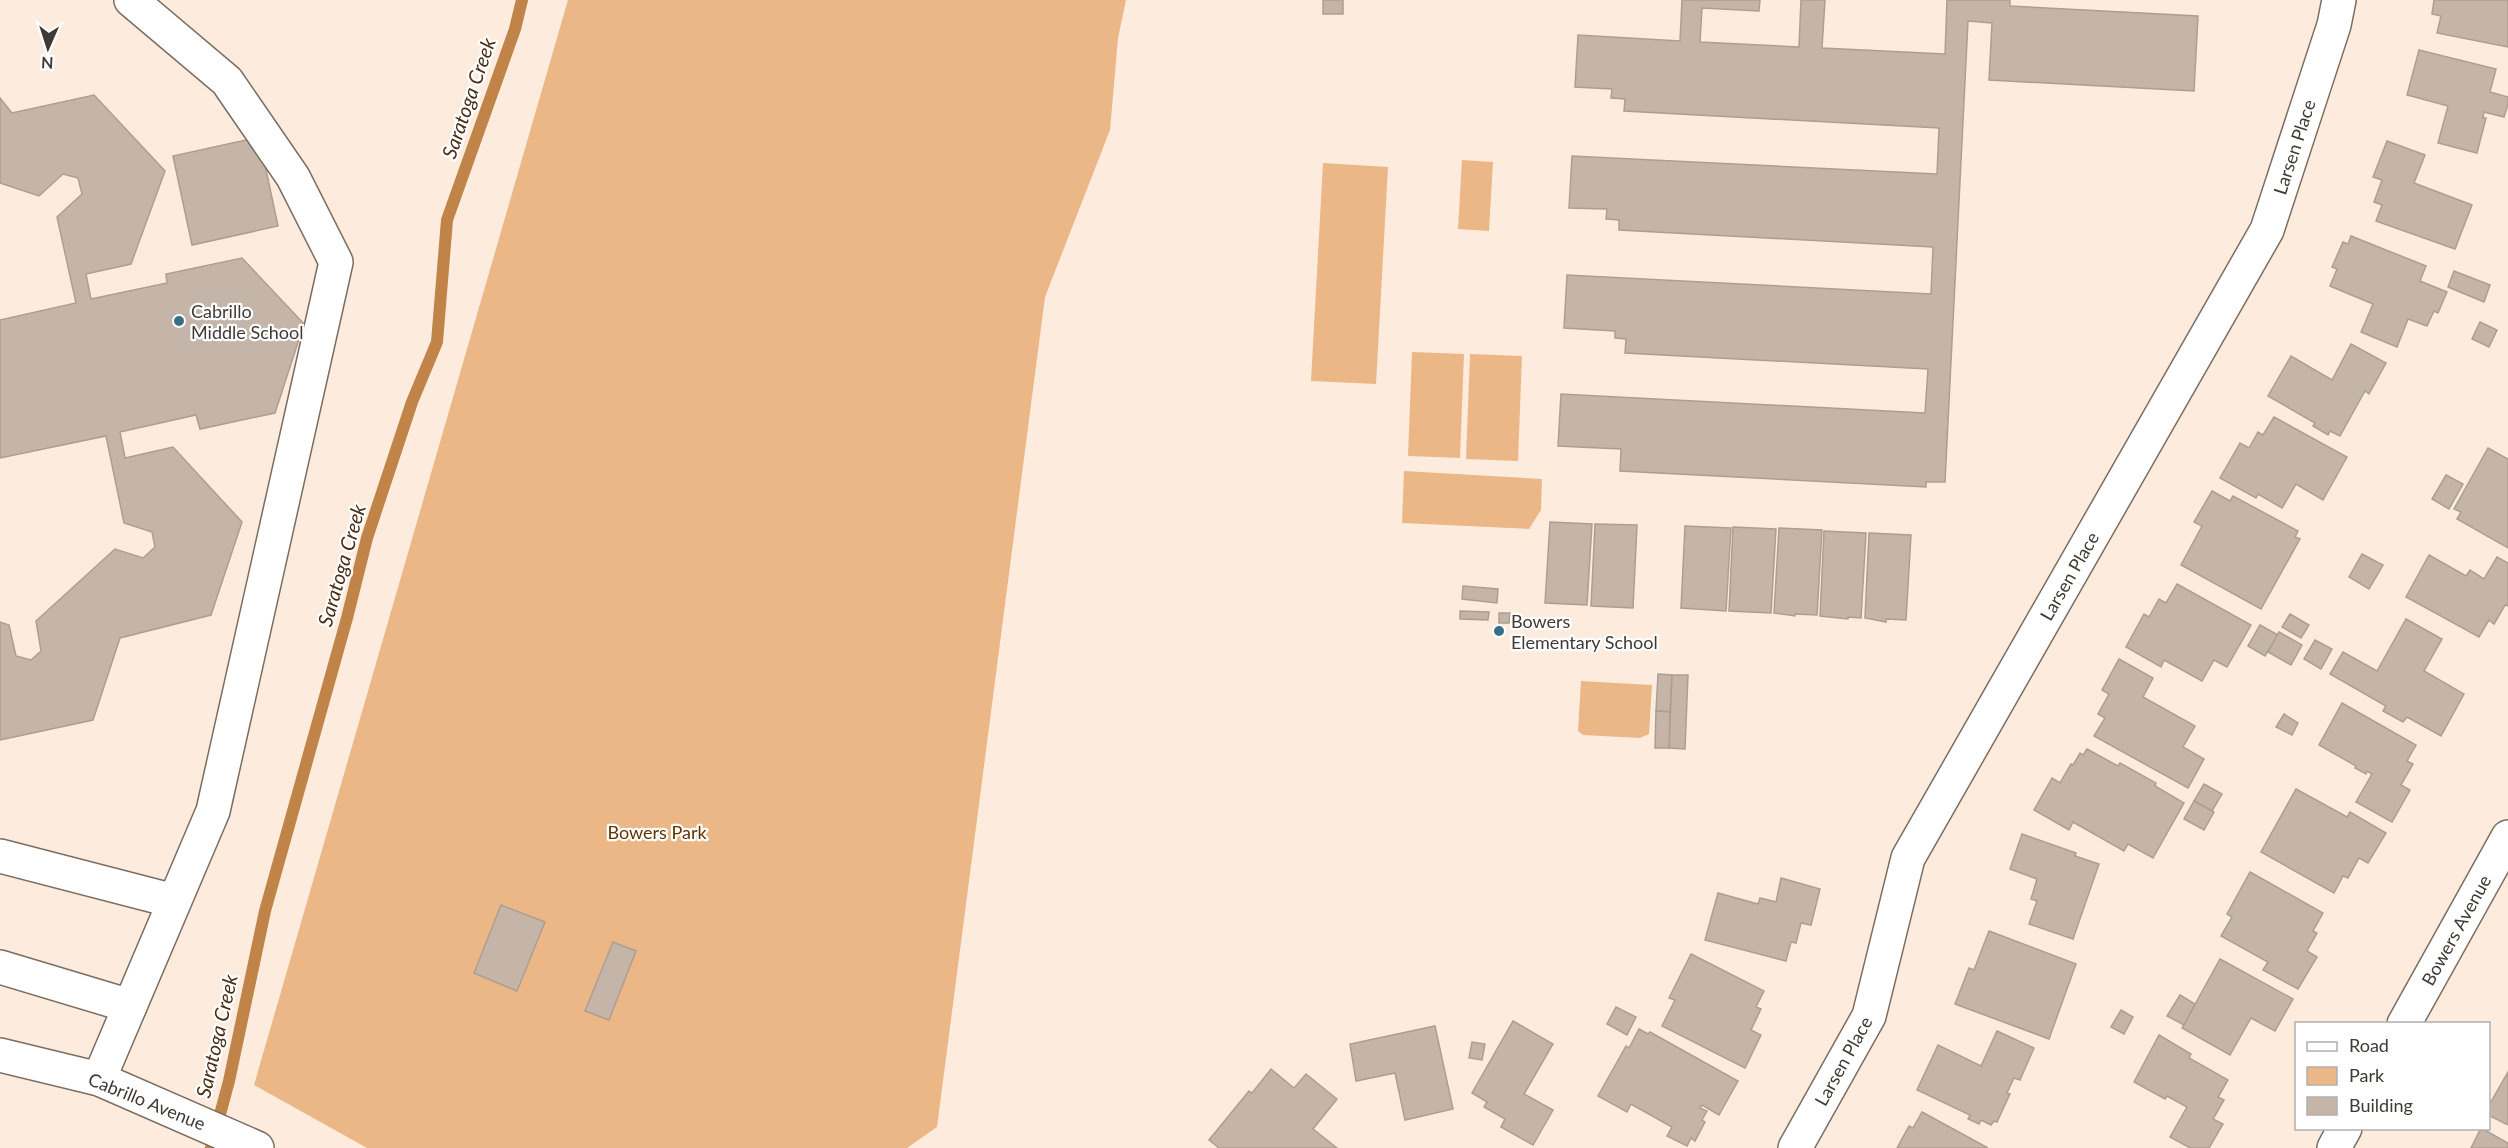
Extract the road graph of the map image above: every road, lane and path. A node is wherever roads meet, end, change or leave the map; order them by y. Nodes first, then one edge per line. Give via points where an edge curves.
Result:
1 (131, 0) edge
2 (2339, 0) edge
3 (2508, 837) edge
4 (0, 856) edge
5 (174, 902) junction
6 (0, 967) edge
7 (130, 1006) junction
8 (2405, 1022) edge
9 (0, 1055) edge
10 (99, 1079) junction
11 (2344, 1130) edge
12 (254, 1147) edge
13 (1795, 1148) edge
14 (2334, 1148) edge

1 - 5 street via 228,81 293,177 336,262 213,811
2 - 13 street, Larsen Place via 2267,230 1908,858 1869,1016
3 - 8 street, Bowers Avenue
4 - 5 street
5 - 7 street
6 - 7 street
7 - 10 street
9 - 10 street, Cabrillo Avenue
10 - 12 street, Cabrillo Avenue
11 - 14 street

